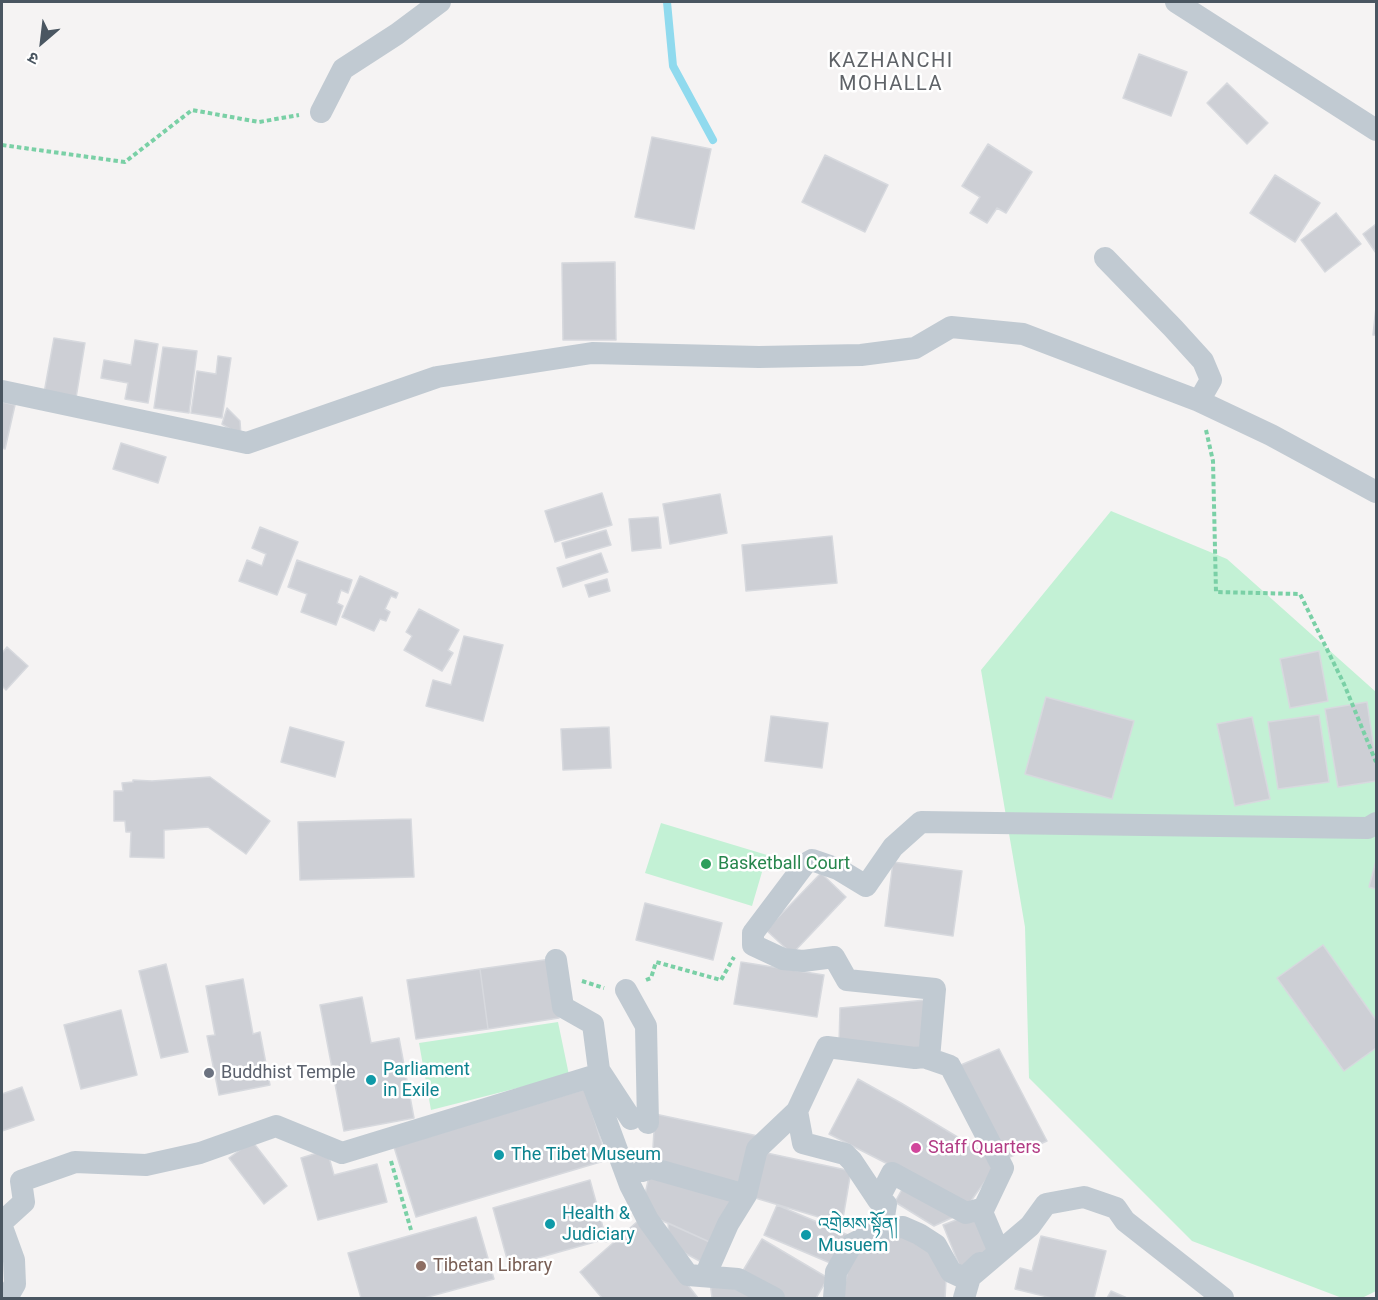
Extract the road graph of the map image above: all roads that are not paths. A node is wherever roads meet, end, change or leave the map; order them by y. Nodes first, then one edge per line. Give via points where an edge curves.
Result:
1 (440, 2) edge
2 (1176, 2) edge
3 (321, 112) road end
4 (1377, 130) edge
5 (1105, 258) dead end
6 (2, 391) edge
7 (1199, 401) junction
8 (1377, 492) edge
9 (1377, 823) edge
10 (556, 960) road end
11 (626, 990) road end
12 (929, 1059) junction
13 (797, 1112) junction
14 (642, 1171) dead end
15 (746, 1195) junction
16 (878, 1200) junction
17 (984, 1208) junction
18 (2, 1222) edge
19 (2, 1227) edge
20 (882, 1229) junction
21 (997, 1250) junction
22 (705, 1276) junction
23 (8, 1299) edge
24 (774, 1299) edge
25 (834, 1299) edge
26 (964, 1299) edge
27 (1223, 1299) edge

1 - 3 street via 343,69
2 - 4 street
5 - 7 street via 1203,362 1211,380
6 - 7 street via 247,443 437,377 592,353 861,355 915,348 951,327 1023,334
7 - 8 street
9 - 12 street via 1368,828 921,822 894,847 866,886 837,869 812,860 805,864 753,933 753,945 783,960 834,957 847,980 934,989
10 - 11 street via 563,1007 593,1024 599,1070 640,1121 646,1026
12 - 13 street via 827,1047
12 - 17 street via 950,1066 1003,1168
13 - 15 street via 757,1149
13 - 16 street via 803,1143 844,1154
14 - 15 street via 651,1168
15 - 22 street
16 - 17 street via 892,1173 966,1213
16 - 20 street via 885,1204
17 - 21 street via 982,1212
18 - 22 street via 24,1202 21,1181 75,1162 146,1165 200,1153 276,1126 342,1153 590,1077 630,1185 648,1220 688,1275
19 - 23 street via 14,1260 15,1284
20 - 21 street via 903,1227 919,1234 936,1245 951,1272 964,1278
20 - 25 street via 852,1244 836,1272
21 - 26 street via 970,1277
21 - 27 street via 1030,1226 1046,1204 1084,1197 1116,1208 1125,1221
22 - 24 street via 738,1280

